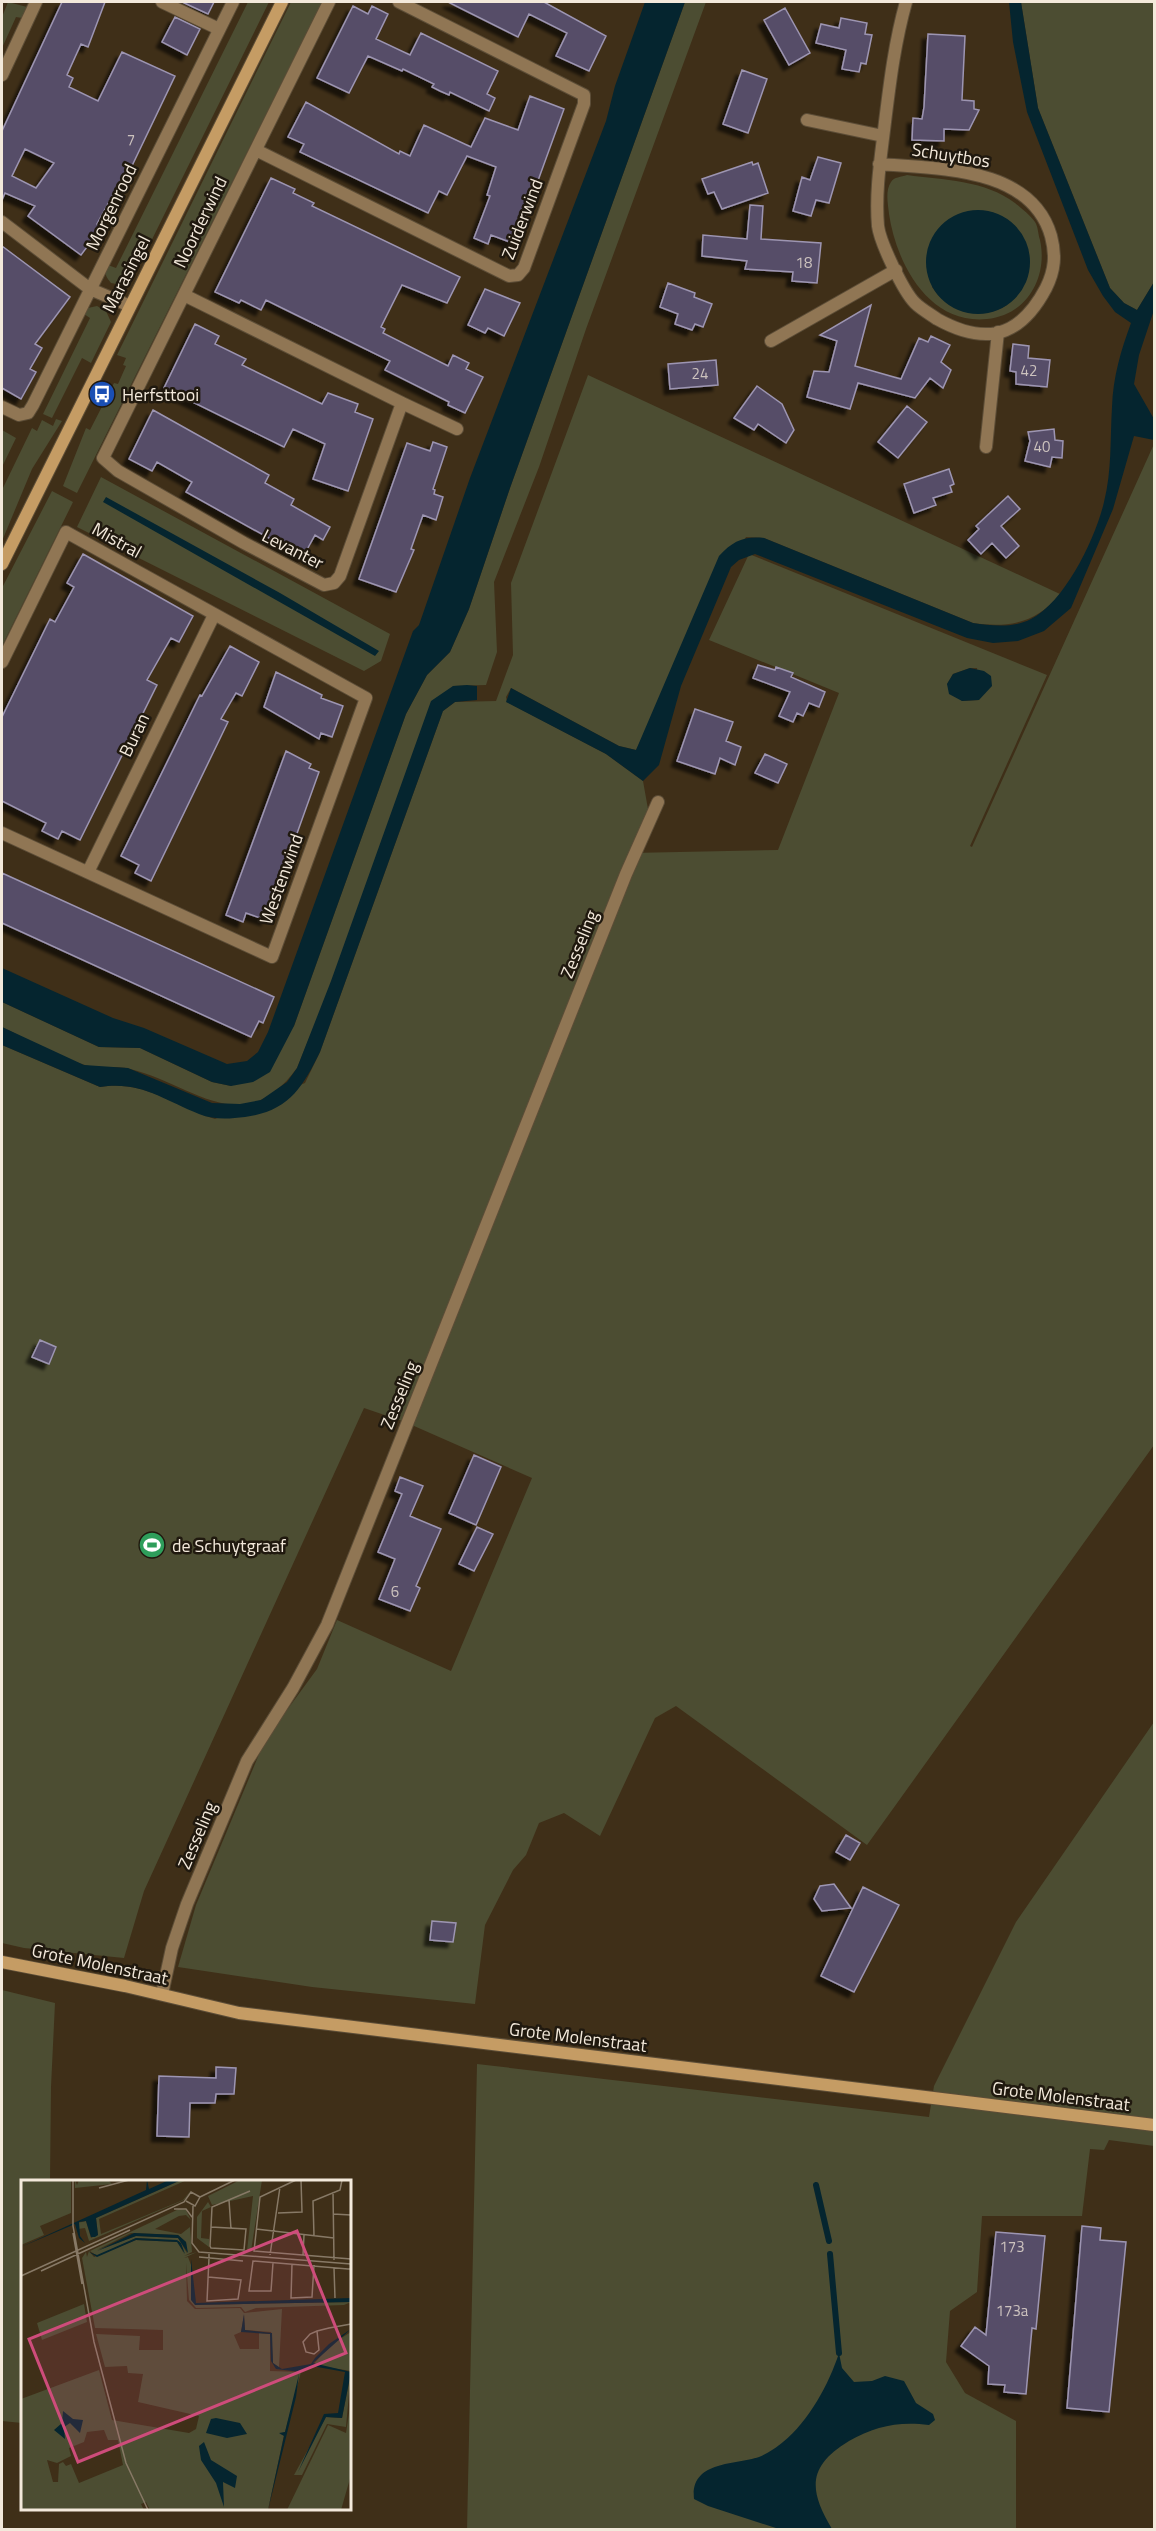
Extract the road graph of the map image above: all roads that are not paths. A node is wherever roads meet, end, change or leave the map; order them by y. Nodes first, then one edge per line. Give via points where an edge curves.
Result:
1 (36, 2) edge
2 (162, 2) edge
3 (233, 2) edge
4 (282, 2) edge
5 (330, 2) edge
6 (399, 2) edge
7 (906, 2) edge
8 (219, 29) junction
9 (2, 75) edge
10 (807, 120) dead end
11 (884, 136) junction
12 (256, 150) junction
13 (879, 164) junction
14 (2, 222) edge
15 (896, 270) junction
16 (90, 289) junction
17 (184, 295) junction
18 (130, 306) junction
19 (998, 333) junction
20 (771, 341) dead end
21 (402, 402) junction
22 (6, 410) edge
23 (457, 429) dead end
24 (986, 447) dead end
25 (103, 458) joint
26 (2, 564) edge
27 (214, 615) junction
28 (2, 662) edge
29 (658, 802) dead end
30 (2, 833) edge
31 (88, 872) junction
32 (2, 1962) edge
33 (162, 1994) junction
34 (1155, 2125) edge

1 - 9 street
2 - 8 street
3 - 8 street, Morgenrood
4 - 18 street, Marasingel
5 - 12 street, Noorderwind
6 - 12 street, Zuiderwind via 584,95 524,268 518,275 509,276
7 - 11 street via 893,60
8 - 16 street, Morgenrood
10 - 11 street
11 - 13 street
12 - 17 street, Noorderwind
13 - 15 street via 878,228
13 - 19 street, Schuytbos via 992,178 1036,208 1048,228 1054,250 1051,279 1034,307 1016,325
14 - 16 street
15 - 19 street via 914,302 945,324 980,334
15 - 20 street
16 - 18 street
16 - 22 street, Morgenrood via 33,405 27,413
17 - 21 street
17 - 25 street, Noorderwind
18 - 26 street, Marasingel
19 - 24 street
21 - 23 street
21 - 25 street, Levanter via 340,576 334,583 324,585 118,471
27 - 28 street, Mistral via 66,532
27 - 31 street, Buran
27 - 31 street, Westenwind via 366,698 272,957
29 - 33 street, Zesseling via 327,1626 247,1761 192,1893 172,1948
30 - 31 street, Westenwind
32 - 33 street, Grote Molenstraat
33 - 34 street, Grote Molenstraat via 239,2013 349,2028

